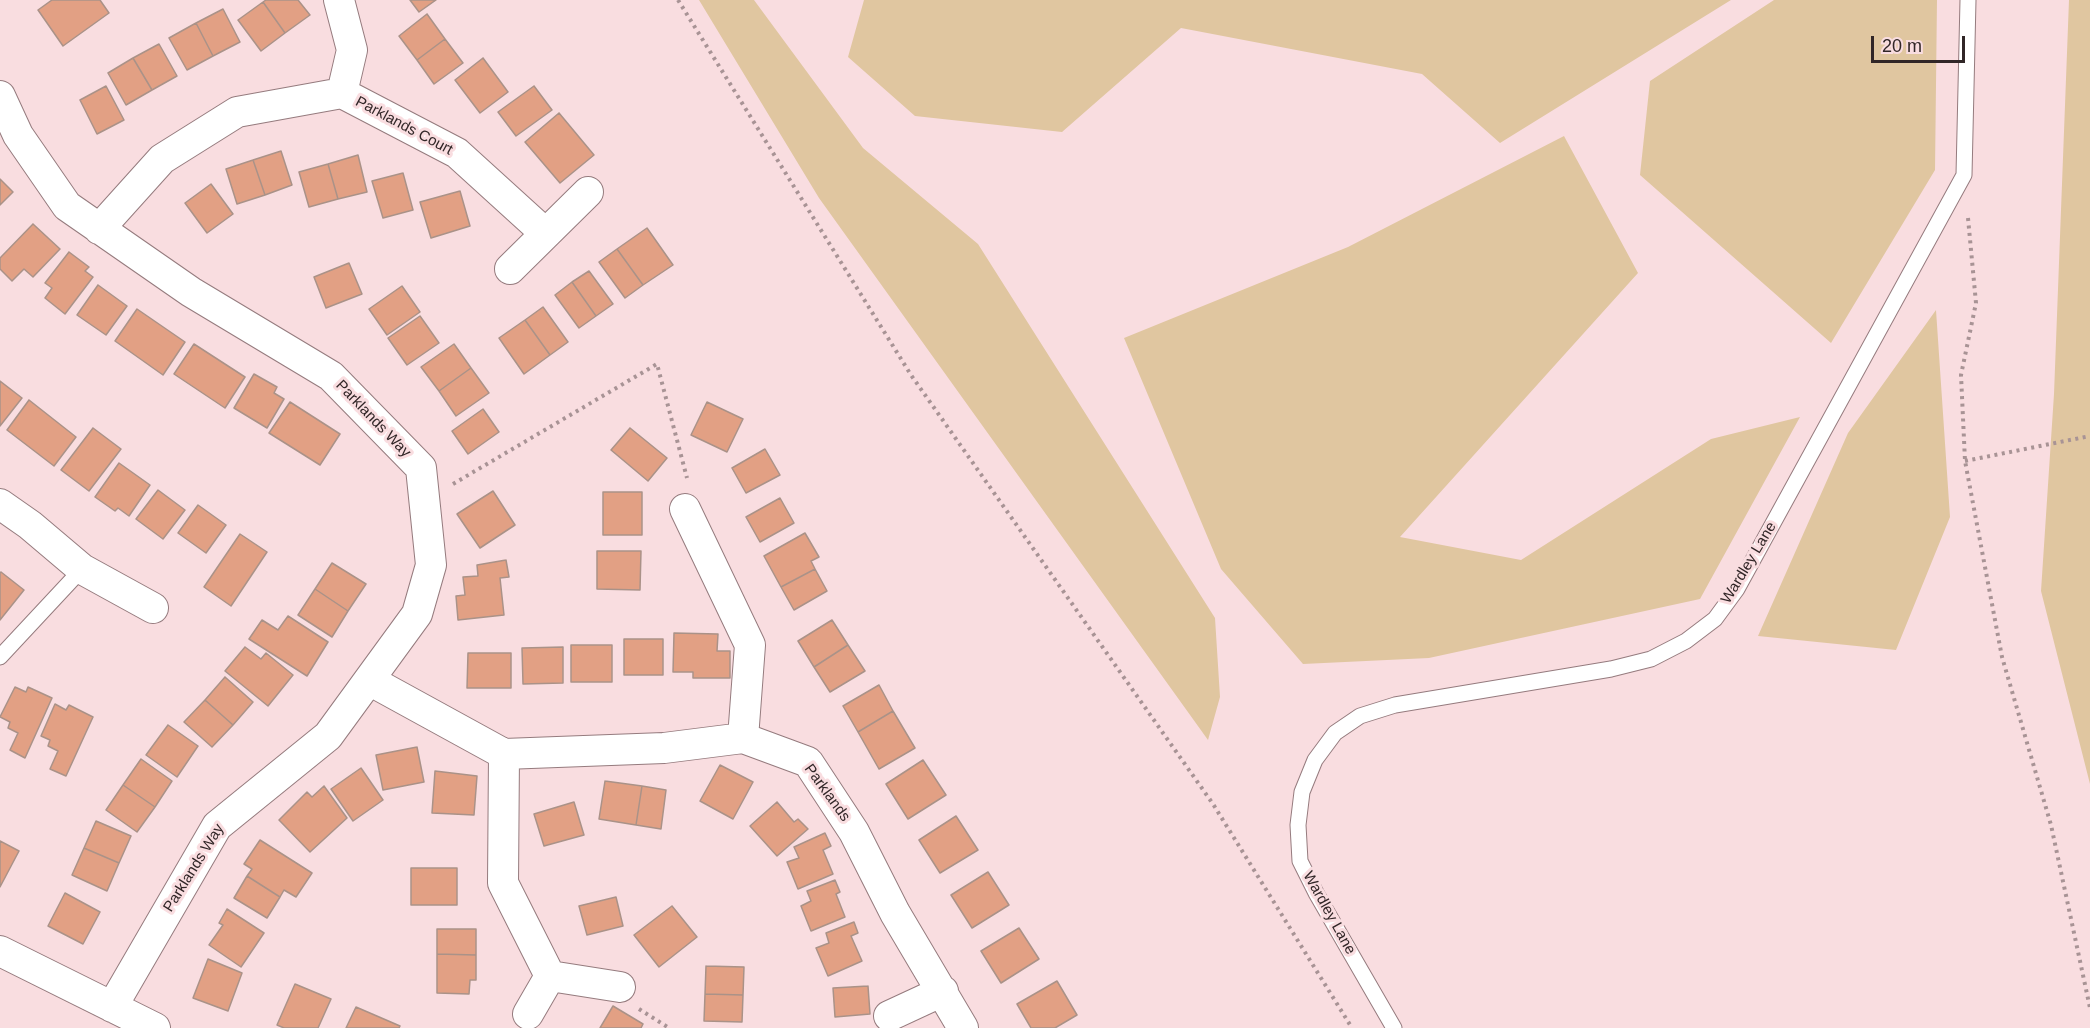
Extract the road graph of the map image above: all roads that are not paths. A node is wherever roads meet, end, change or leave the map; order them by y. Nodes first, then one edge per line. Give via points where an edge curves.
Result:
1 (339, 0) edge
2 (1968, 0) edge
3 (342, 93) junction
4 (0, 96) edge
5 (588, 192) dead end
6 (99, 229) junction
7 (545, 232) junction
8 (510, 269) dead end
9 (0, 504) edge
10 (685, 509) road end
11 (82, 569) junction
12 (153, 608) dead end
13 (0, 657) edge
14 (369, 680) junction
15 (743, 738) junction
16 (504, 754) junction
17 (0, 951) edge
18 (550, 976) junction
19 (620, 987) dead end
20 (943, 991) junction
21 (112, 1007) junction
22 (528, 1014) dead end
23 (889, 1016) dead end
24 (155, 1028) edge
25 (963, 1028) edge
26 (1394, 1028) edge

1 - 3 street, Parklands Court via 352,50
2 - 26 lane, Wardley Lane via 1964,175 1737,589 1715,618 1686,641 1641,661 1395,705 1360,716 1335,733 1315,760 1302,792 1298,825 1300,861
3 - 6 street, Parklands Court via 237,112 162,159
3 - 7 street, Parklands Court via 457,153
4 - 6 street, Parklands Way via 18,135 67,206
5 - 7 street
6 - 14 street, Parklands Way via 191,292 331,376 421,468 431,566 417,614
7 - 8 street
9 - 11 street
10 - 15 street via 750,645
11 - 12 street
11 - 13 lane
14 - 16 street
14 - 21 street, Parklands Way via 328,736 217,825
15 - 16 street, Parklands via 664,748
15 - 20 street, Parklands via 808,762 854,832 895,913
16 - 18 street via 503,883
17 - 21 street
18 - 19 street
18 - 22 street
20 - 23 street
20 - 25 street, Parklands
21 - 24 street

